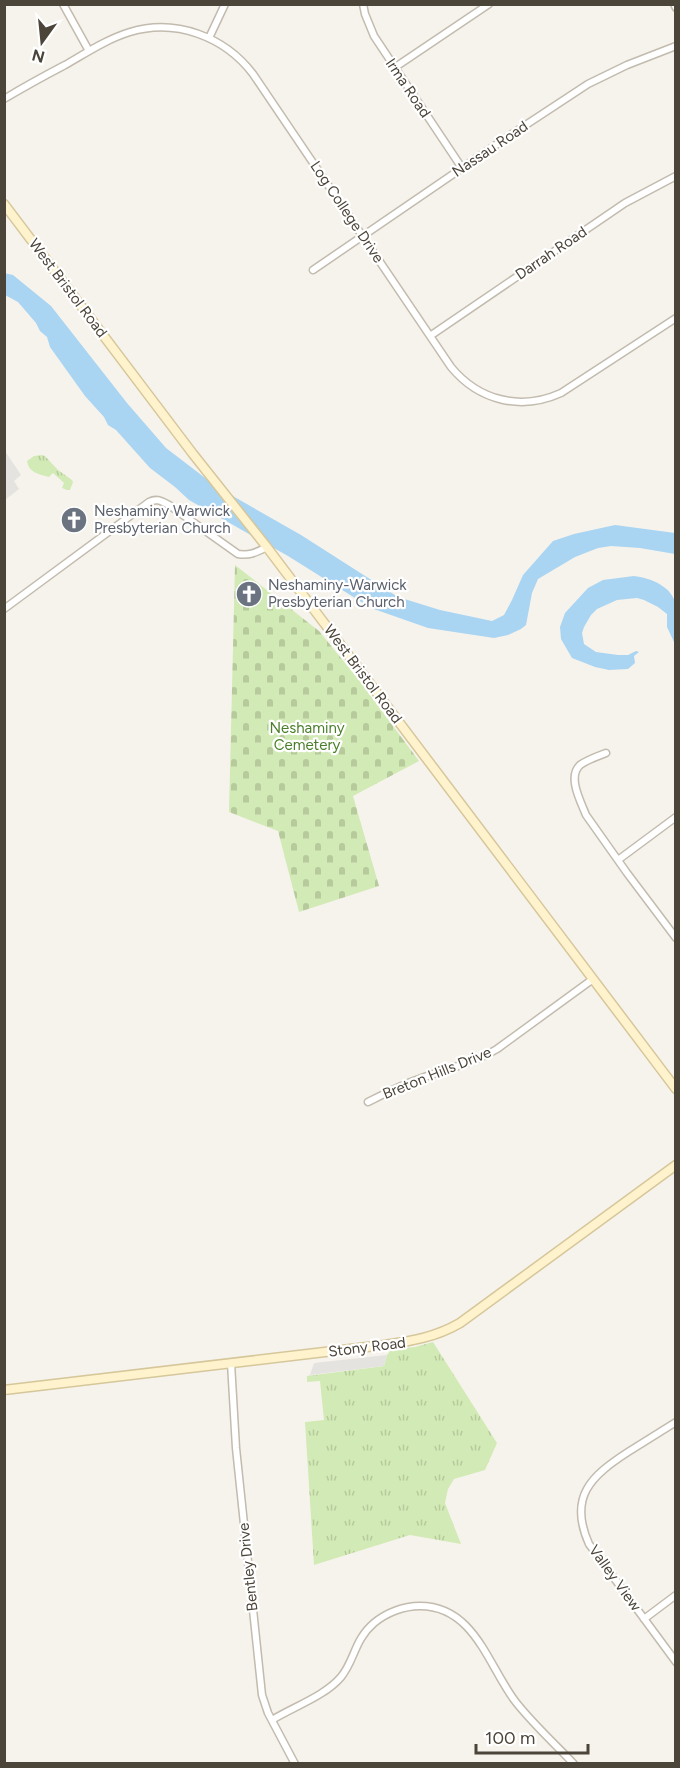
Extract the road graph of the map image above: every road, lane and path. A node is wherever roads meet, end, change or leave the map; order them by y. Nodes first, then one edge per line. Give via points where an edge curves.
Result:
1 (63, 4) edge
2 (225, 4) edge
3 (363, 4) edge
4 (489, 4) edge
5 (209, 38) junction
6 (675, 46) edge
7 (89, 51) junction
8 (394, 68) junction
9 (4, 99) edge
10 (462, 168) junction
11 (675, 176) edge
12 (4, 204) edge
13 (363, 235) junction
14 (313, 270) dead end
15 (675, 318) edge
16 (430, 336) junction
17 (267, 546) junction
18 (4, 609) edge
19 (606, 753) dead end
20 (675, 817) edge
21 (618, 860) junction
22 (675, 938) edge
23 (593, 979) junction
24 (675, 1089) edge
25 (368, 1102) dead end
26 (675, 1165) edge
27 (231, 1363) junction
28 (4, 1390) edge
29 (675, 1422) edge
30 (675, 1595) edge
31 (644, 1619) junction
32 (675, 1662) edge
33 (272, 1720) junction
34 (295, 1764) edge
35 (574, 1764) edge

1 - 7 street
2 - 5 street
3 - 8 street, Irma Road via 374,36
4 - 8 street
5 - 7 street, Log College Drive via 187,30 145,28
5 - 13 street, Log College Drive via 249,68
6 - 10 street, Nassau Road via 588,84
7 - 9 street, Log College Drive
8 - 10 street, Irma Road
10 - 13 street, Nassau Road
11 - 16 street, Darrah Road via 625,203
12 - 17 main road, West Bristol Road
13 - 14 street, Nassau Road
13 - 16 street, Log College Drive
15 - 16 street, Log College Drive via 561,393 520,403 499,400 473,388 455,372
17 - 18 street via 253,554 238,554 155,499
17 - 23 main road, West Bristol Road
19 - 21 street via 580,765 574,782 586,815
20 - 21 street
21 - 22 street
23 - 24 main road, West Bristol Road
23 - 25 street, Breton Hills Drive via 483,1058 418,1079
26 - 27 main road, Stony Road via 442,1333 408,1342
27 - 28 main road, Stony Road
27 - 33 street, Bentley Drive via 261,1683
29 - 31 street, Valley View via 602,1470 589,1485 581,1513 589,1544
30 - 31 street
31 - 32 street, Valley View
33 - 34 street, Bentley Drive
33 - 35 street via 336,1683 361,1636 383,1616 402,1608 425,1606 452,1615 475,1635 514,1700

